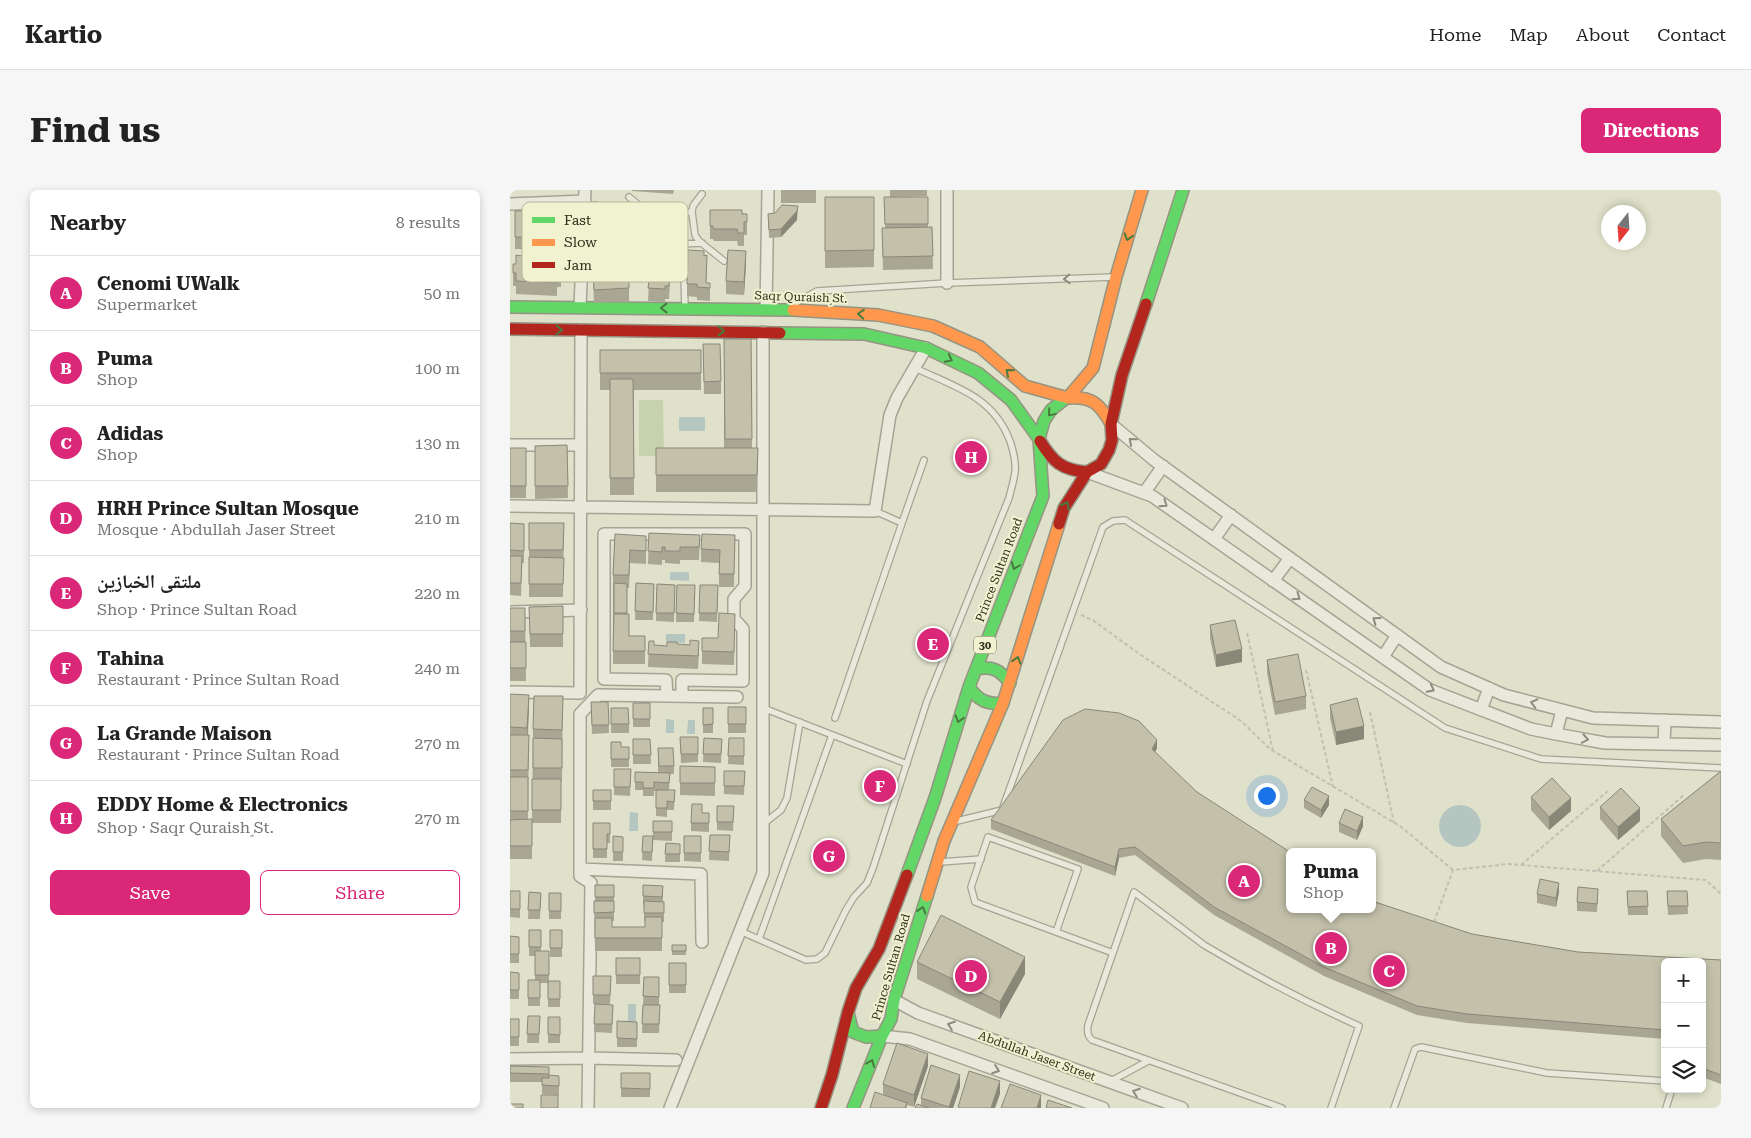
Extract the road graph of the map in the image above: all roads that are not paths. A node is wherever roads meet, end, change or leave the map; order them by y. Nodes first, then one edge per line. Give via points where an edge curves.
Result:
1 (768, 190) edge
2 (948, 190) edge
3 (1142, 190) edge
4 (1183, 190) edge
5 (702, 194) dead end
6 (585, 196) edge
7 (628, 198) dead end
8 (529, 202) edge
9 (633, 202) edge
10 (688, 212) edge
11 (692, 212) junction
12 (702, 243) junction
13 (688, 244) edge
14 (724, 262) dead end
15 (1116, 277) junction
16 (581, 282) edge
17 (684, 282) edge
18 (947, 284) junction
19 (510, 307) edge
20 (580, 307) junction
21 (684, 308) junction
22 (766, 309) junction
23 (785, 309) junction
24 (510, 329) edge
25 (581, 330) junction
26 (763, 332) junction
27 (926, 348) junction
28 (915, 368) junction
29 (1068, 398) junction
30 (1111, 424) junction
31 (1039, 439) junction
32 (510, 445) edge
33 (581, 445) junction
34 (924, 460) dead end
35 (1163, 466) junction
36 (1087, 472) junction
37 (1144, 493) junction
38 (510, 506) edge
39 (581, 506) junction
40 (763, 509) junction
41 (875, 511) junction
42 (1231, 515) junction
43 (902, 523) junction
44 (1214, 539) junction
45 (1290, 558) junction
46 (1273, 580) junction
47 (580, 610) junction
48 (510, 612) edge
49 (1397, 635) junction
50 (1382, 657) junction
51 (976, 669) junction
52 (1010, 683) junction
53 (969, 687) junction
54 (1489, 688) junction
55 (510, 692) edge
56 (667, 696) junction
57 (682, 696) junction
58 (737, 697) dead end
59 (1003, 703) junction
60 (763, 708) junction
61 (1481, 710) junction
62 (1562, 710) junction
63 (835, 718) dead end
64 (1665, 720) junction
65 (800, 722) junction
66 (1721, 722) edge
67 (1556, 734) junction
68 (832, 735) junction
69 (1664, 744) junction
70 (1721, 745) edge
71 (907, 764) junction
72 (1721, 768) edge
73 (952, 822) junction
74 (763, 825) junction
75 (981, 859) junction
76 (937, 863) junction
77 (580, 869) junction
78 (740, 931) junction
79 (1056, 932) junction
80 (759, 939) junction
81 (702, 942) dead end
82 (1113, 953) junction
83 (894, 1000) junction
84 (848, 1012) junction
85 (882, 1036) junction
86 (588, 1058) junction
87 (510, 1059) edge
88 (676, 1060) dead end
89 (1148, 1060) junction
90 (1661, 1081) edge
91 (1110, 1082) junction
92 (1671, 1093) edge
93 (1264, 1105) edge
94 (588, 1108) edge
95 (670, 1108) edge
96 (821, 1108) edge
97 (853, 1108) edge
98 (1103, 1108) edge
99 (1182, 1108) edge
100 (1282, 1108) edge
101 (1331, 1108) edge
102 (1394, 1108) edge
103 (1666, 1108) edge

1 - 22 street
2 - 18 street
3 -> 15 main road, Prince Sultan Road / 30
4 - 30 main road, Prince Sultan Road via 1122,375
5 - 11 lane
6 - 8 street
7 - 9 lane
10 - 11 lane
11 - 12 lane via 695,235
12 - 13 lane
12 - 14 lane
15 -> 18 lane
15 - 29 main road, Prince Sultan Road / 30 via 1093,368
16 - 20 street
17 - 21 lane
18 - 23 lane via 818,291
19 - 20 main road, Saqr Quraish ٍSt.
21 -> 20 main road, Saqr Quraish ٍSt.
21 - 22 main road, Saqr Quraish ٍSt.
22 - 23 main road, Saqr Quraish ٍSt.
29 -> 23 main road, Saqr Quraish ٍSt. via 1025,386 980,347 933,326 878,315
24 -> 25 main road
25 -> 26 main road
25 - 33 street
26 - 27 main road via 864,334
26 - 40 street
27 - 28 street
27 -> 31 main road via 978,373 1011,400
28 - 41 street via 890,416
28 - 71 lane via 967,392 990,408 1004,425 1012,447 1015,471 1009,498 928,701
29 - 30 main road via 1078,396 1097,403
29 -> 31 main road, Prince Sultan Road / 30 via 1051,410
35 -> 30 street
30 - 36 main road, Prince Sultan Road via 1109,450 1101,464
31 - 36 main road via 1050,458 1061,467 1073,472
31 -> 51 main road, Prince Sultan Road / 30 via 1043,496
32 - 33 street
33 - 39 street
34 - 43 lane
35 - 37 street
35 - 42 street
36 - 37 street
52 -> 36 main road, Prince Sultan Road via 1064,508
37 -> 44 street
38 - 39 street
39 - 40 street
39 - 47 street
40 - 41 street
40 - 60 street
41 - 43 lane
42 - 44 street
42 - 45 street
43 - 63 lane
44 - 46 street
45 - 46 street
49 -> 45 street
46 -> 50 street
47 - 48 street
47 - 55 street via 580,693
49 - 50 street
49 - 54 street via 1441,667
50 -> 61 street via 1430,690
51 - 52 main road via 988,666 1001,671
51 - 53 main road, Prince Sultan Road / 30
52 - 59 main road, Prince Sultan Road
53 - 59 main road via 977,699 992,705
53 -> 84 main road, Prince Sultan Road / 30 via 935,798 879,949 856,988
54 - 61 street
62 -> 54 street
56 - 57 street
56 - 57 street via 666,680 604,680 604,534 745,534 745,586 734,599 734,619 743,629 743,681 682,680
56 - 77 street via 598,696 580,714
57 - 58 street
59 - 73 main road, Prince Sultan Road
60 - 65 lane
60 - 74 street
61 - 67 street via 1531,729
62 - 64 street via 1593,718
62 - 67 street
64 - 66 street
64 - 69 street
65 - 68 lane
65 - 74 lane via 787,798 781,810
67 -> 69 street via 1605,743
68 - 71 lane
68 - 80 lane
69 - 70 street
71 - 80 lane via 867,883 854,896 825,953 818,959 806,960
72 - 73 lane via 1540,759 1445,728 1125,520 1113,521 1104,527 1002,810
73 - 76 main road, Prince Sultan Road
74 - 78 street via 763,873
75 - 76 lane
75 - 79 lane via 971,887 975,902
75 - 79 lane via 988,837 1078,870
83 -> 76 main road, Prince Sultan Road
77 - 81 street via 701,874
77 - 86 street via 580,876 591,883
78 - 80 lane
78 - 95 street
79 - 82 lane
82 - 89 lane via 1088,1025 1088,1038
82 - 101 lane via 1134,892 1214,952 1359,1026
83 - 85 main road, Prince Sultan Road via 888,1028
91 -> 83 street, Abdullah Jaser Street via 918,1013
84 - 85 main road via 853,1032
84 - 96 main road, Prince Sultan Road / 30
97 -> 85 main road, Prince Sultan Road
85 -> 98 street via 910,1039
86 - 87 street
86 - 88 street
86 - 94 street
89 - 91 lane
89 - 93 lane
90 - 102 lane via 1547,1073 1421,1047 1415,1049
99 -> 91 street, Abdullah Jaser Street
92 - 103 lane
93 - 100 lane

